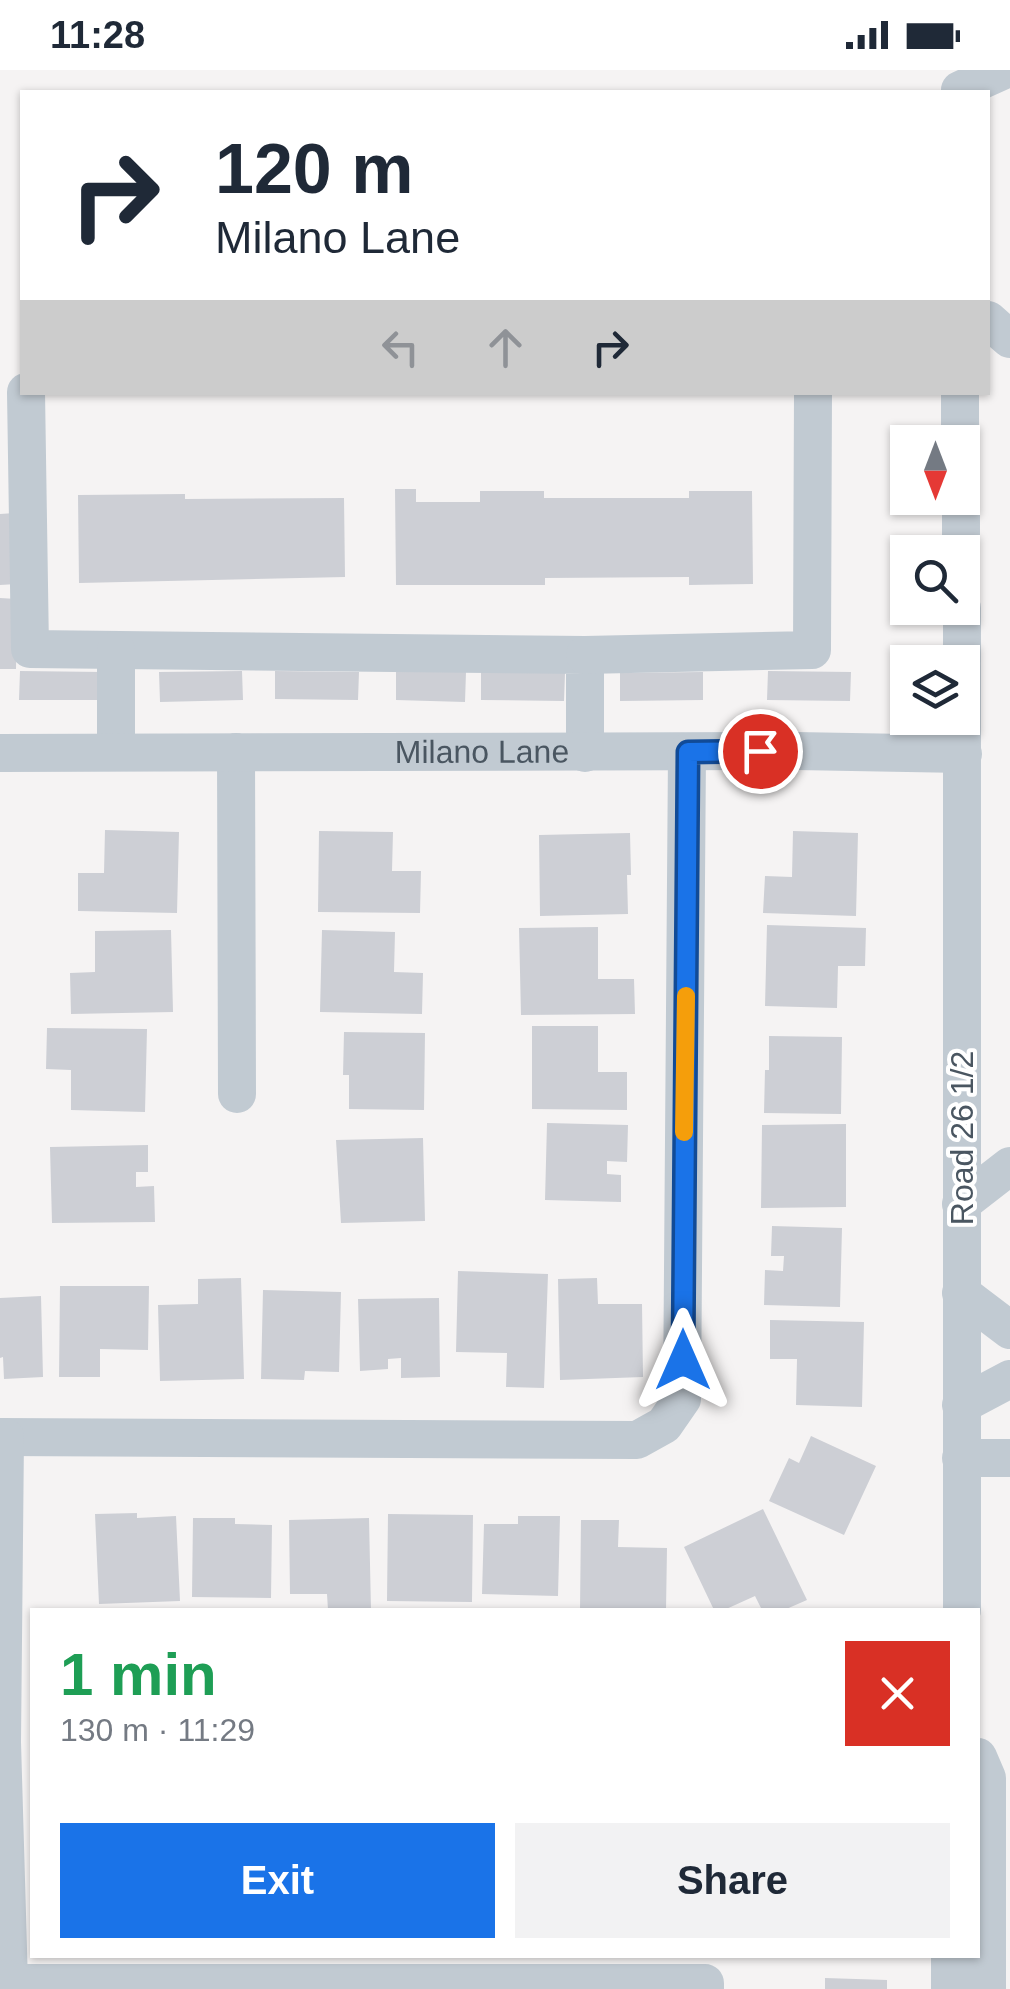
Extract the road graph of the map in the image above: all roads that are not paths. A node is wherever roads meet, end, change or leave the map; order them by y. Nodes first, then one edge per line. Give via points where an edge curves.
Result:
1 (1004, 70) edge
2 (960, 84) edge
3 (990, 322) edge
4 (1010, 339) edge
5 (26, 395) edge
6 (813, 395) edge
7 (960, 395) edge
8 (960, 425) edge
9 (116, 650) junction
10 (585, 655) junction
11 (963, 735) edge
12 (116, 752) junction
13 (236, 752) junction
14 (688, 752) junction
15 (0, 753) edge
16 (585, 753) junction
17 (963, 754) junction
18 (238, 1094) dead end
19 (1010, 1166) edge
20 (961, 1204) junction
21 (962, 1293) junction
22 (1010, 1330) edge
23 (1010, 1379) edge
24 (962, 1406) junction
25 (2, 1438) edge
26 (962, 1458) junction
27 (1010, 1458) edge
28 (962, 1608) edge
29 (12, 1742) edge
30 (980, 1761) edge
31 (998, 1915) edge
32 (950, 1958) edge
33 (5, 1983) edge
34 (705, 1986) edge
35 (950, 1989) edge
36 (987, 1989) edge

1 - 2 street
3 - 4 street
5 - 9 street via 30,649
6 - 10 street via 812,650
7 - 8 street
9 - 10 street
9 - 12 street
10 - 16 street
11 - 17 street, Road 26 1/2
12 - 13 street, Milano Lane
12 - 15 street, Milano Lane
13 - 16 street, Milano Lane
13 - 18 street
14 - 16 street, Milano Lane
14 - 17 street, Milano Lane
14 - 25 street via 682,1398 664,1425 638,1440
17 - 20 street, Road 26 1/2
19 - 20 street
20 - 21 street, Road 26 1/2
21 - 22 street
21 - 24 street, Road 26 1/2
23 - 24 street
24 - 26 street, Road 26 1/2
25 - 29 street
26 - 27 street
26 - 28 street, Road 26 1/2
29 - 33 street
30 - 31 street
31 - 36 street
32 - 35 street
33 - 34 street

